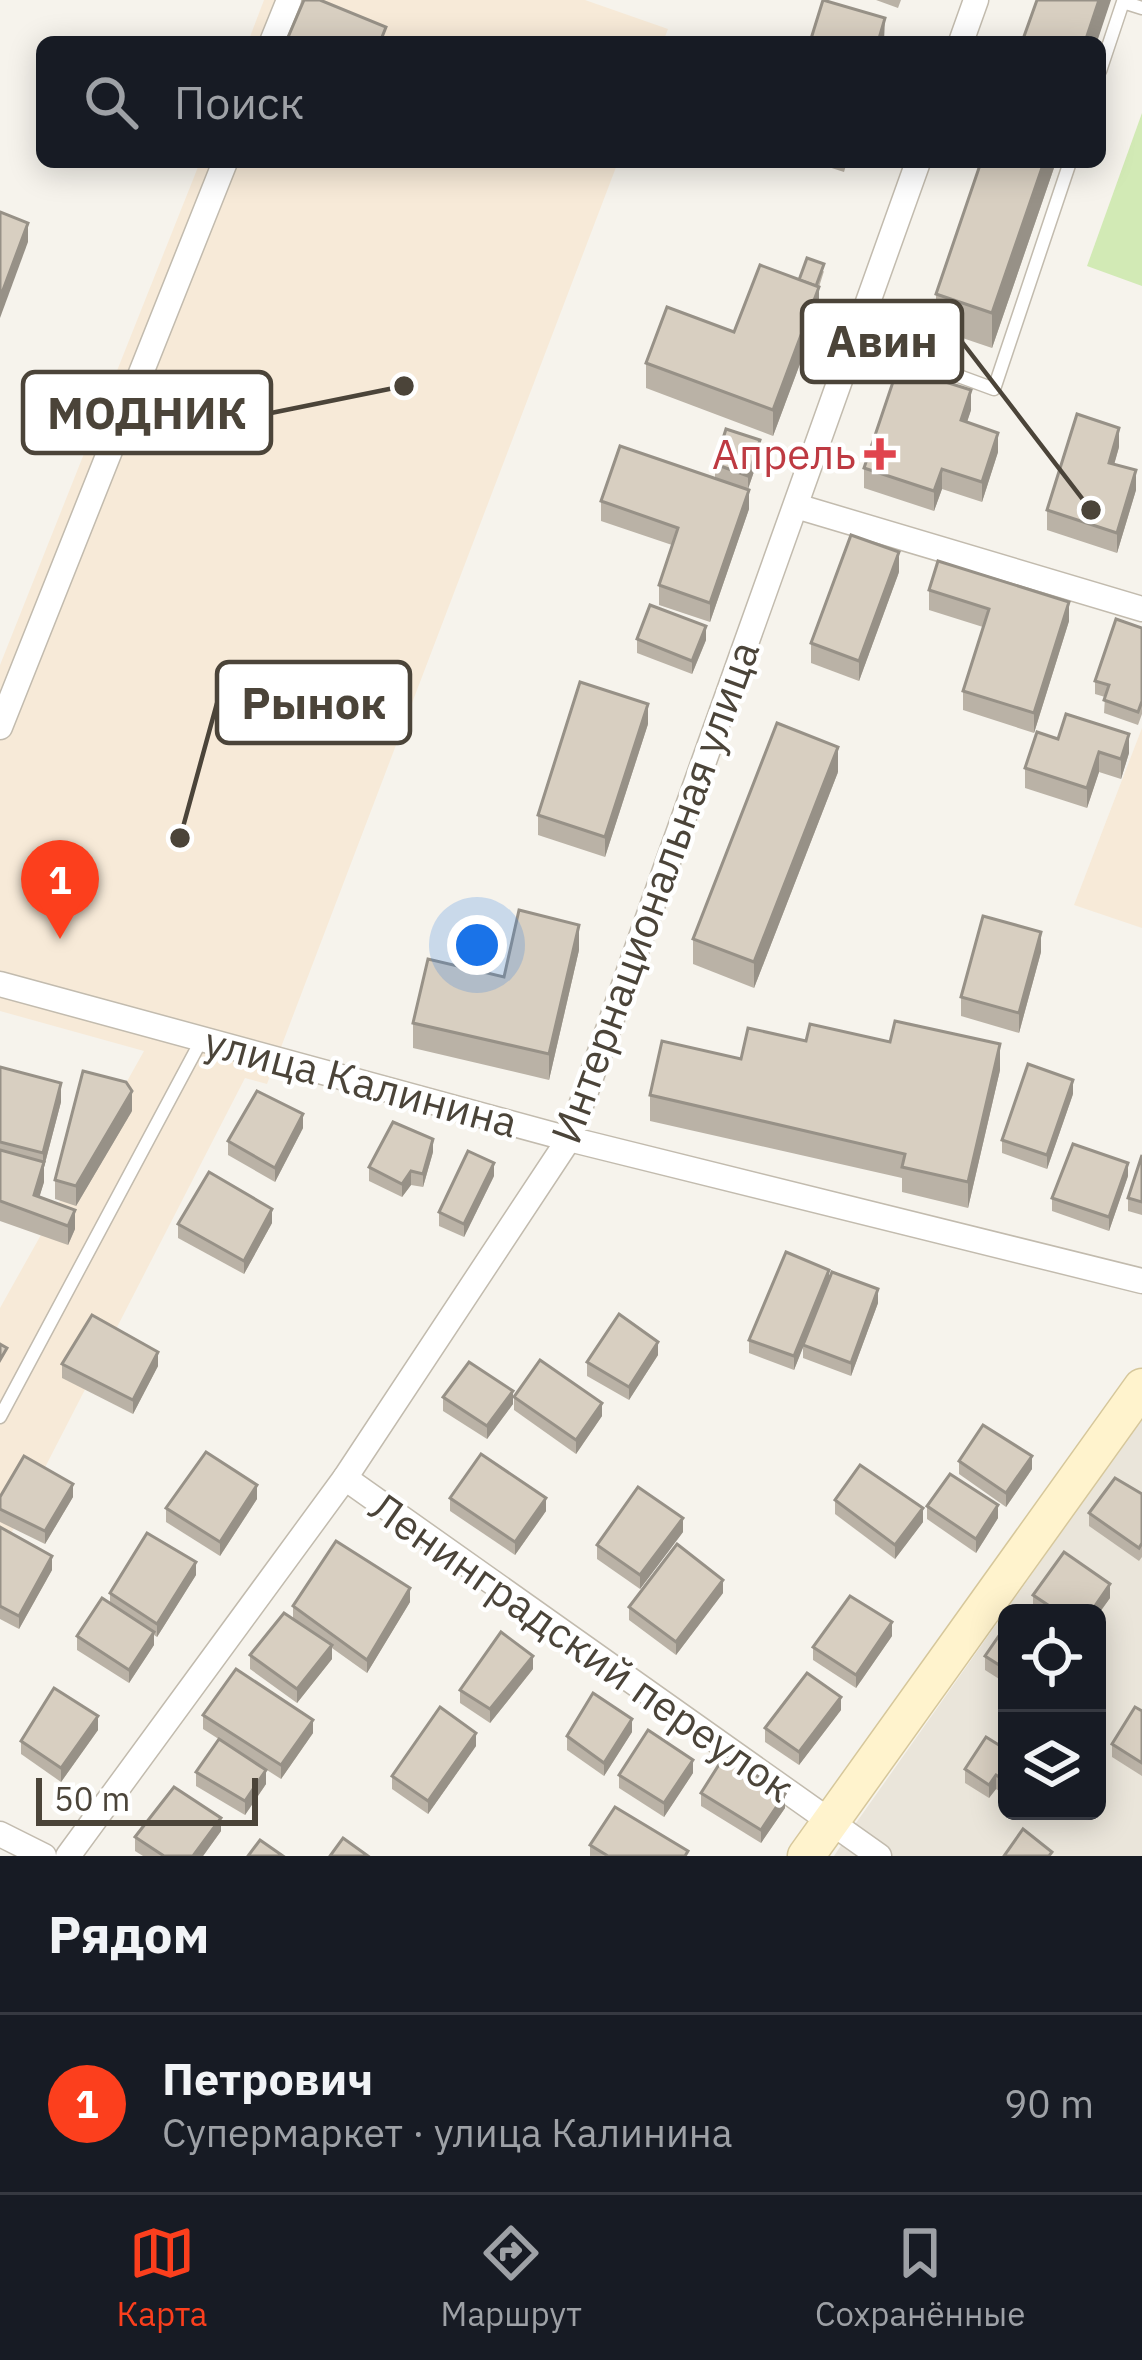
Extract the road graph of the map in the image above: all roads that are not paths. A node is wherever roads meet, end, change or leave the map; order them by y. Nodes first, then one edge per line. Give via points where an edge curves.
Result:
1 (976, 0) edge
2 (1142, 8) edge
3 (963, 36) edge
4 (1106, 53) edge
5 (916, 168) edge
6 (1068, 168) edge
7 (220, 173) edge
8 (855, 338) junction
9 (796, 506) junction
10 (1142, 609) edge
11 (17, 684) dead end
12 (0, 984) edge
13 (202, 1039) junction
14 (569, 1138) junction
15 (1142, 1281) edge
16 (1142, 1387) edge
17 (0, 1417) edge
18 (345, 1478) junction
19 (828, 1822) junction
20 (0, 1834) edge
21 (44, 1856) edge
22 (68, 1856) edge
23 (806, 1856) edge
24 (880, 1856) edge

1 - 3 street
2 - 4 lane via 1123,2
5 - 8 street, Интернациональная улица
6 - 8 lane via 994,389
7 - 11 street
8 - 9 street, Интернациональная улица
9 - 10 street
9 - 14 street, Интернациональная улица
12 - 13 street, улица Калинина
13 - 14 street, улица Калинина
13 - 17 lane
14 - 15 street, улица Калинина
14 - 18 street, Интернациональная улица
16 - 19 main road
18 - 19 street, Ленинградский переулок
18 - 22 street, Интернациональная улица
19 - 23 main road
19 - 24 street, Ленинградский переулок
20 - 21 street

